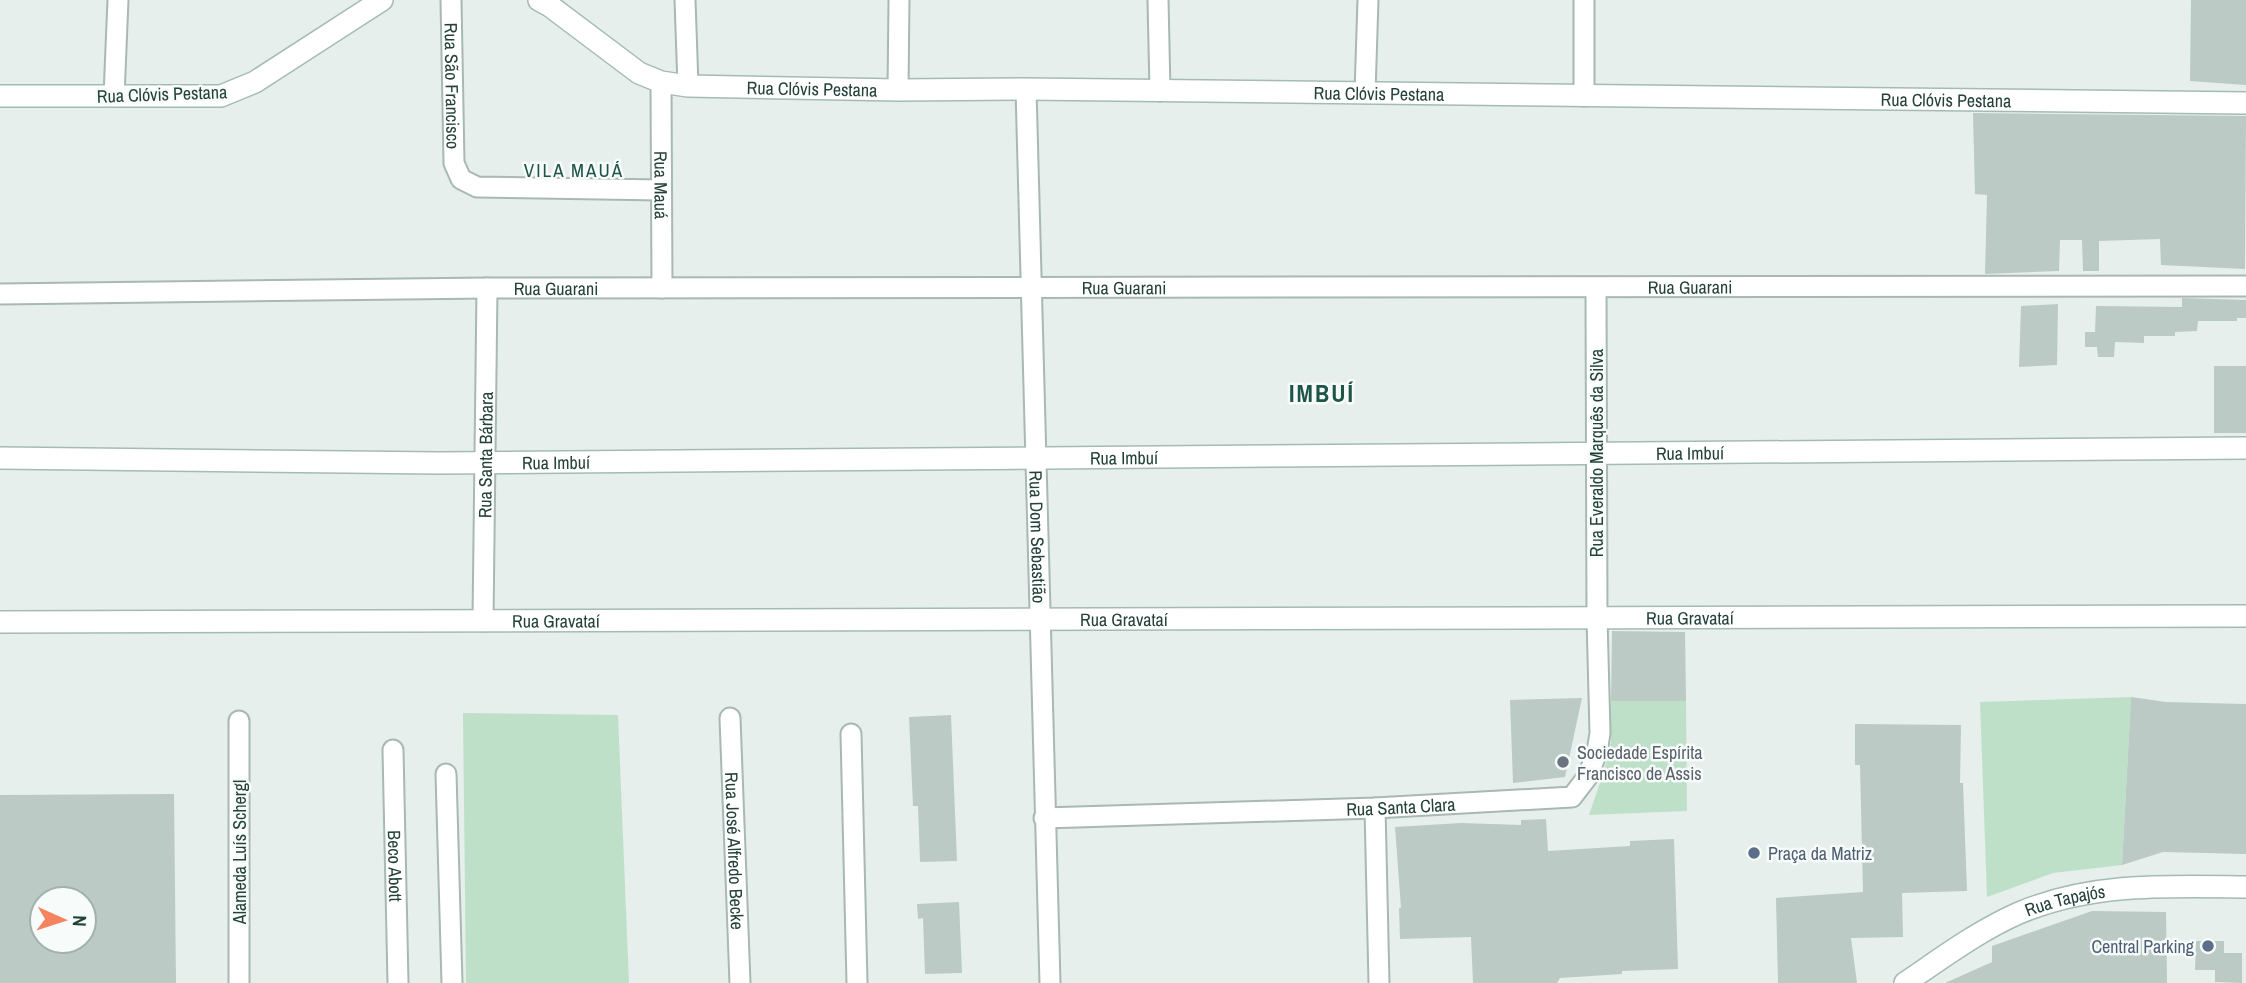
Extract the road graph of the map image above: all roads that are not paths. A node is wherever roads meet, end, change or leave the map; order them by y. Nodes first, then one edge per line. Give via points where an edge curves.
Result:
1 (118, 0) edge
2 (382, 0) edge
3 (451, 0) edge
4 (539, 0) edge
5 (685, 0) edge
6 (899, 0) edge
7 (1158, 0) edge
8 (1368, 0) edge
9 (1584, 0) edge
10 (661, 82) junction
11 (688, 86) junction
12 (1026, 89) junction
13 (898, 90) junction
14 (1160, 91) junction
15 (1365, 93) junction
16 (0, 96) edge
17 (114, 96) junction
18 (1584, 96) junction
19 (2246, 103) edge
20 (661, 190) junction
21 (2246, 286) edge
22 (488, 288) junction
23 (662, 288) junction
24 (1031, 288) junction
25 (1596, 288) junction
26 (0, 294) edge
27 (2246, 448) edge
28 (1596, 455) junction
29 (0, 458) edge
30 (1037, 459) junction
31 (485, 463) junction
32 (2246, 616) edge
33 (1597, 618) junction
34 (1041, 620) junction
35 (483, 621) junction
36 (0, 622) edge
37 (730, 719) dead end
38 (239, 721) dead end
39 (851, 734) dead end
40 (393, 750) dead end
41 (446, 774) dead end
42 (1376, 808) junction
43 (1044, 818) junction
44 (2246, 887) edge
45 (239, 983) edge
46 (398, 983) edge
47 (452, 983) edge
48 (740, 983) edge
49 (857, 983) edge
50 (1050, 983) edge
51 (1379, 983) edge
52 (1905, 983) edge

1 - 17 street
2 - 17 street, Rua Clóvis Pestana via 237,91 221,96
3 - 20 street, Rua São Francisco via 454,163 461,179 477,187
4 - 10 street, Rua Clóvis Pestana via 639,73
5 - 11 street
6 - 13 street
7 - 14 street
8 - 15 street
9 - 18 street
10 - 11 street, Rua Clóvis Pestana
10 - 20 street, Rua Mauá
11 - 13 street, Rua Clóvis Pestana
12 - 13 street, Rua Clóvis Pestana
12 - 14 street, Rua Clóvis Pestana
12 - 24 street, Rua Dom Sebastião
14 - 15 street, Rua Clóvis Pestana
15 - 18 street, Rua Clóvis Pestana
16 - 17 street, Rua Clóvis Pestana
18 - 19 street, Rua Clóvis Pestana
20 - 23 street, Rua Mauá
21 - 25 street, Rua Guarani
22 - 23 street, Rua Guarani
22 - 26 street, Rua Guarani
22 - 31 street, Rua Santa Bárbara
23 - 24 street, Rua Guarani
24 - 25 street, Rua Guarani
24 - 30 street, Rua Dom Sebastião
25 - 28 street, Rua Everaldo Marquês da Silva
27 - 28 street, Rua Imbuí
28 - 30 street, Rua Imbuí
28 - 33 street, Rua Everaldo Marquês da Silva
29 - 31 street, Rua Imbuí
30 - 31 street, Rua Imbuí
30 - 34 street, Rua Dom Sebastião
31 - 35 street, Rua Santa Bárbara
32 - 33 street, Rua Gravataí
33 - 34 street, Rua Gravataí
33 - 42 street, Rua Santa Clara via 1600,733 1588,776 1572,797
34 - 35 street, Rua Gravataí
34 - 43 street, Rua Dom Sebastião
35 - 36 street, Rua Gravataí
37 - 48 street, Rua José Alfredo Becke
38 - 45 street, Alameda Luís Schergl
39 - 49 street
40 - 46 street, Beco Abott
41 - 47 street
42 - 43 street, Rua Santa Clara
42 - 51 street
43 - 50 street, Rua Dom Sebastião
44 - 52 street, Rua Tapajós via 2139,886 2063,898 2019,913 1973,937

